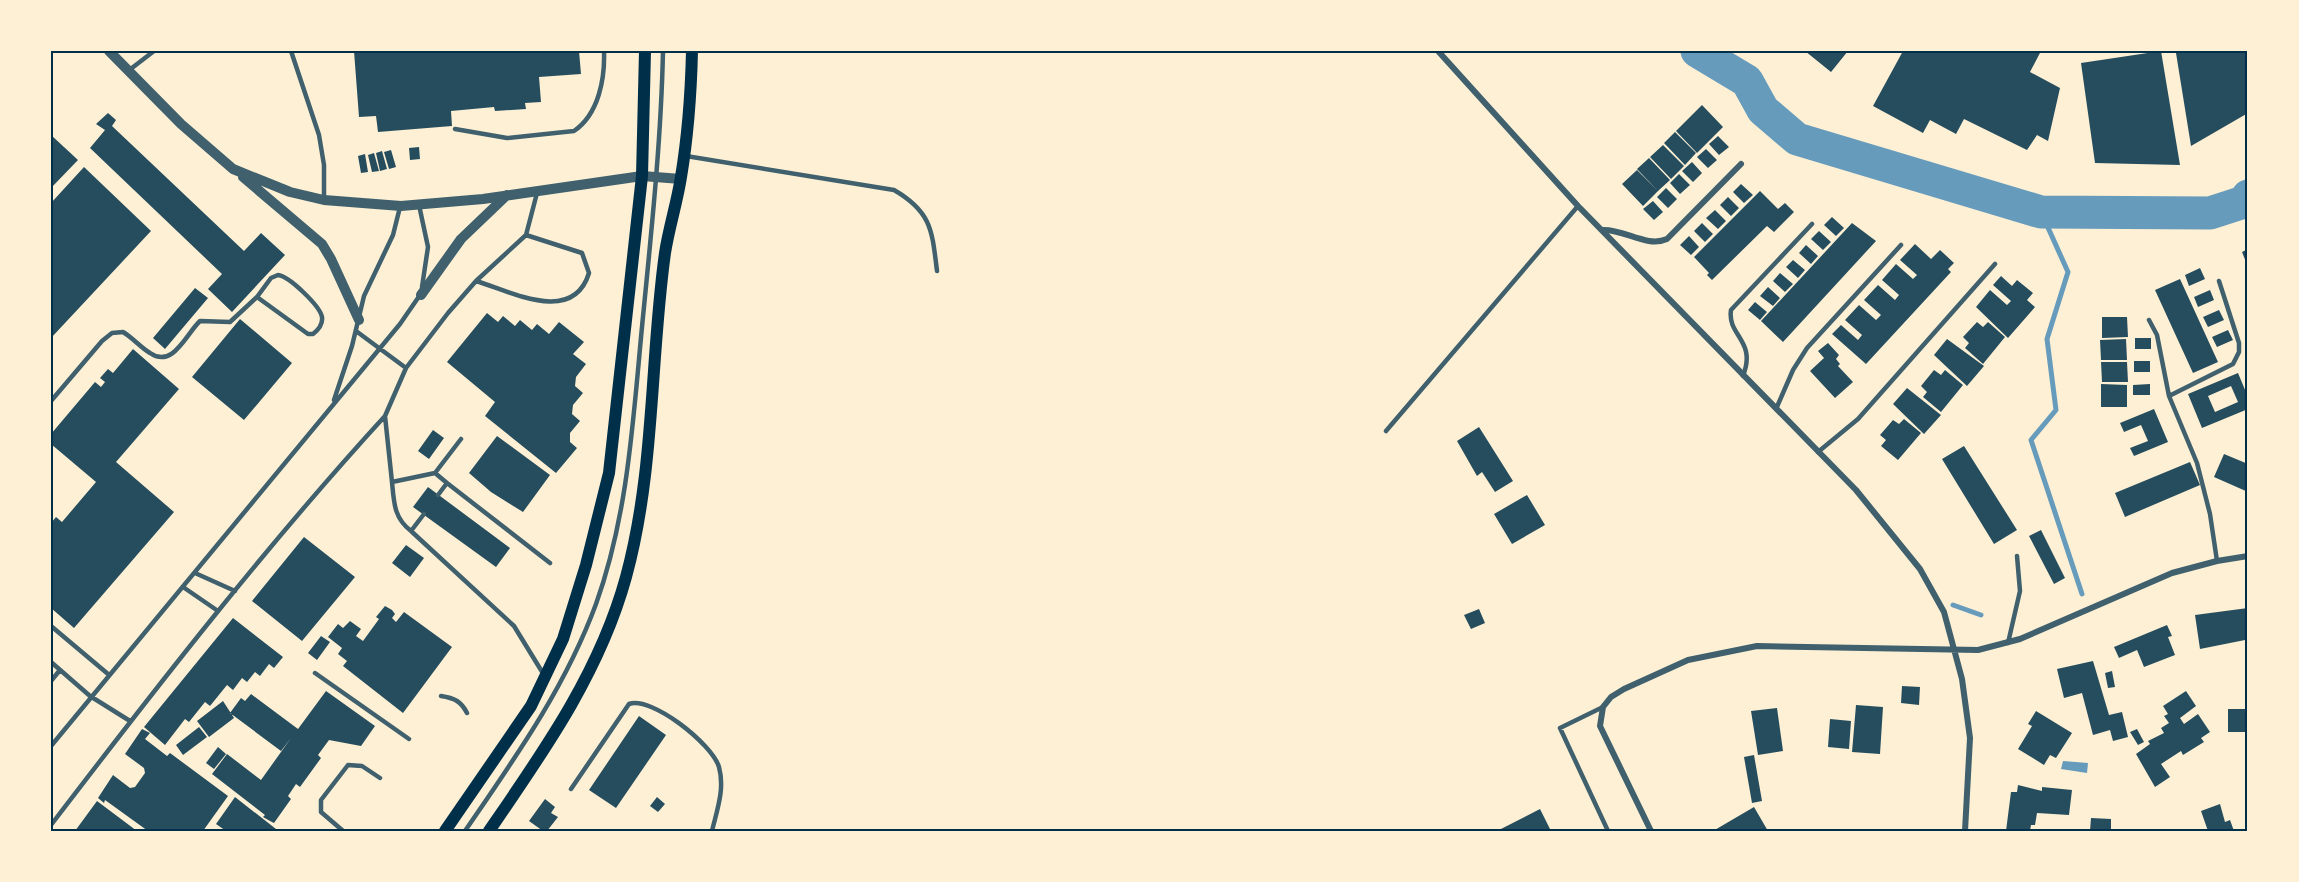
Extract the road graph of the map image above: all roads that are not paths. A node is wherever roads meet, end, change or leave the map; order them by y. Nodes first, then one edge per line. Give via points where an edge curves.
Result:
1 (109, 51) edge
2 (154, 51) edge
3 (291, 51) edge
4 (604, 51) edge
5 (645, 51) edge
6 (663, 51) edge
7 (692, 51) edge
8 (1437, 51) edge
9 (128, 71) junction
10 (455, 129) dead end
11 (684, 156) junction
12 (1741, 164) dead end
13 (233, 169) junction
14 (642, 176) junction
15 (656, 178) junction
16 (681, 179) junction
17 (538, 191) junction
18 (507, 195) junction
19 (324, 200) junction
20 (419, 205) junction
21 (400, 206) junction
22 (1578, 206) junction
23 (1812, 224) dead end
24 (1603, 230) junction
25 (526, 235) junction
26 (1901, 244) dead end
27 (1995, 264) dead end
28 (937, 271) dead end
29 (476, 281) junction
30 (2219, 281) dead end
31 (420, 295) junction
32 (257, 297) junction
33 (2149, 320) dead end
34 (357, 325) junction
35 (381, 347) junction
36 (406, 368) junction
37 (1743, 376) junction
38 (2169, 396) junction
39 (51, 401) edge
40 (333, 402) junction
41 (1776, 409) junction
42 (385, 416) junction
43 (1386, 431) dead end
44 (460, 439) dead end
45 (1818, 452) junction
46 (435, 474) junction
47 (392, 482) junction
48 (447, 483) junction
49 (438, 495) dead end
50 (424, 514) dead end
51 (411, 531) junction
52 (2017, 556) dead end
53 (2248, 556) edge
54 (2217, 561) junction
55 (550, 563) dead end
56 (195, 573) junction
57 (183, 587) junction
58 (235, 591) junction
59 (218, 611) junction
60 (51, 626) edge
61 (2008, 643) junction
62 (1954, 650) junction
63 (51, 662) edge
64 (60, 670) junction
65 (315, 673) dead end
66 (108, 674) junction
67 (546, 677) junction
68 (51, 681) edge
69 (90, 696) junction
70 (441, 696) dead end
71 (1603, 707) junction
72 (467, 713) dead end
73 (130, 721) junction
74 (409, 739) dead end
75 (51, 746) edge
76 (380, 778) dead end
77 (571, 789) dead end
78 (51, 825) edge
79 (342, 830) edge
80 (445, 831) edge
81 (465, 831) edge
82 (489, 831) edge
83 (712, 831) edge
84 (1608, 831) edge
85 (1651, 831) edge
86 (1965, 831) edge

1 - 9 street
2 - 9 lane
3 - 19 lane via 319,135
4 - 10 lane via 605,72 593,109 582,126 507,138
5 - 14 main road
6 - 15 lane
7 - 11 main road via 691,108
8 - 22 street
9 - 13 street
11 - 16 main road
11 - 28 lane via 894,190 925,216 932,233
12 - 24 street via 1660,242 1618,230
13 - 19 street
13 - 34 street via 322,244 332,259
14 - 15 street
14 - 17 street
14 - 67 main road via 609,473 576,599
15 - 16 street
15 - 81 lane via 630,452 605,576 565,677 534,732
16 - 82 main road via 665,252 645,478 626,578 584,686
17 - 18 street
17 - 25 lane
18 - 20 street
18 - 31 street via 461,239
19 - 21 street
20 - 21 street
20 - 31 lane via 428,247
21 - 34 lane via 393,235 371,277
22 - 24 street
22 - 43 lane
23 - 37 lane via 1731,310 1733,325 1747,347
24 - 37 street
25 - 29 lane
25 - 29 lane via 582,253 589,273 578,294 567,301 548,303
26 - 41 lane via 1807,348
27 - 45 lane via 1858,419
29 - 36 lane
30 - 38 lane via 2239,352 2233,364
31 - 35 lane
32 - 32 lane via 308,334 321,325 322,316 316,306 283,276 272,277
32 - 39 lane via 230,322 201,321 167,357 154,356 123,332 107,336
33 - 38 lane via 2157,335
34 - 35 lane
34 - 40 lane
35 - 36 lane
35 - 40 lane
36 - 42 lane
37 - 41 street
38 - 54 lane via 2197,463
40 - 56 lane
41 - 45 street
42 - 47 lane
42 - 58 lane
44 - 46 lane
45 - 62 street via 1856,490 1920,569 1944,612
46 - 47 lane
46 - 48 lane
47 - 51 lane via 396,514
48 - 49 lane
48 - 55 lane
50 - 51 lane
51 - 67 lane via 514,626
52 - 61 lane via 2020,591
53 - 54 street
54 - 61 street via 2172,573
56 - 57 lane
56 - 58 lane
57 - 59 lane
57 - 66 lane
58 - 59 lane
59 - 73 lane
60 - 66 lane
61 - 62 street via 1978,650
62 - 71 street via 1784,645 1736,649 1688,660 1624,689
62 - 86 street via 1970,738
63 - 64 lane
64 - 68 lane
64 - 69 lane
65 - 74 lane
66 - 69 lane
67 - 80 main road via 520,723
69 - 73 lane
69 - 75 lane
70 - 72 lane via 456,699
71 - 84 lane via 1560,728
71 - 85 street via 1600,726
73 - 78 lane
76 - 79 lane via 362,766 348,765 321,800 321,812
77 - 83 lane via 629,704 644,702 696,735 718,765 722,791

